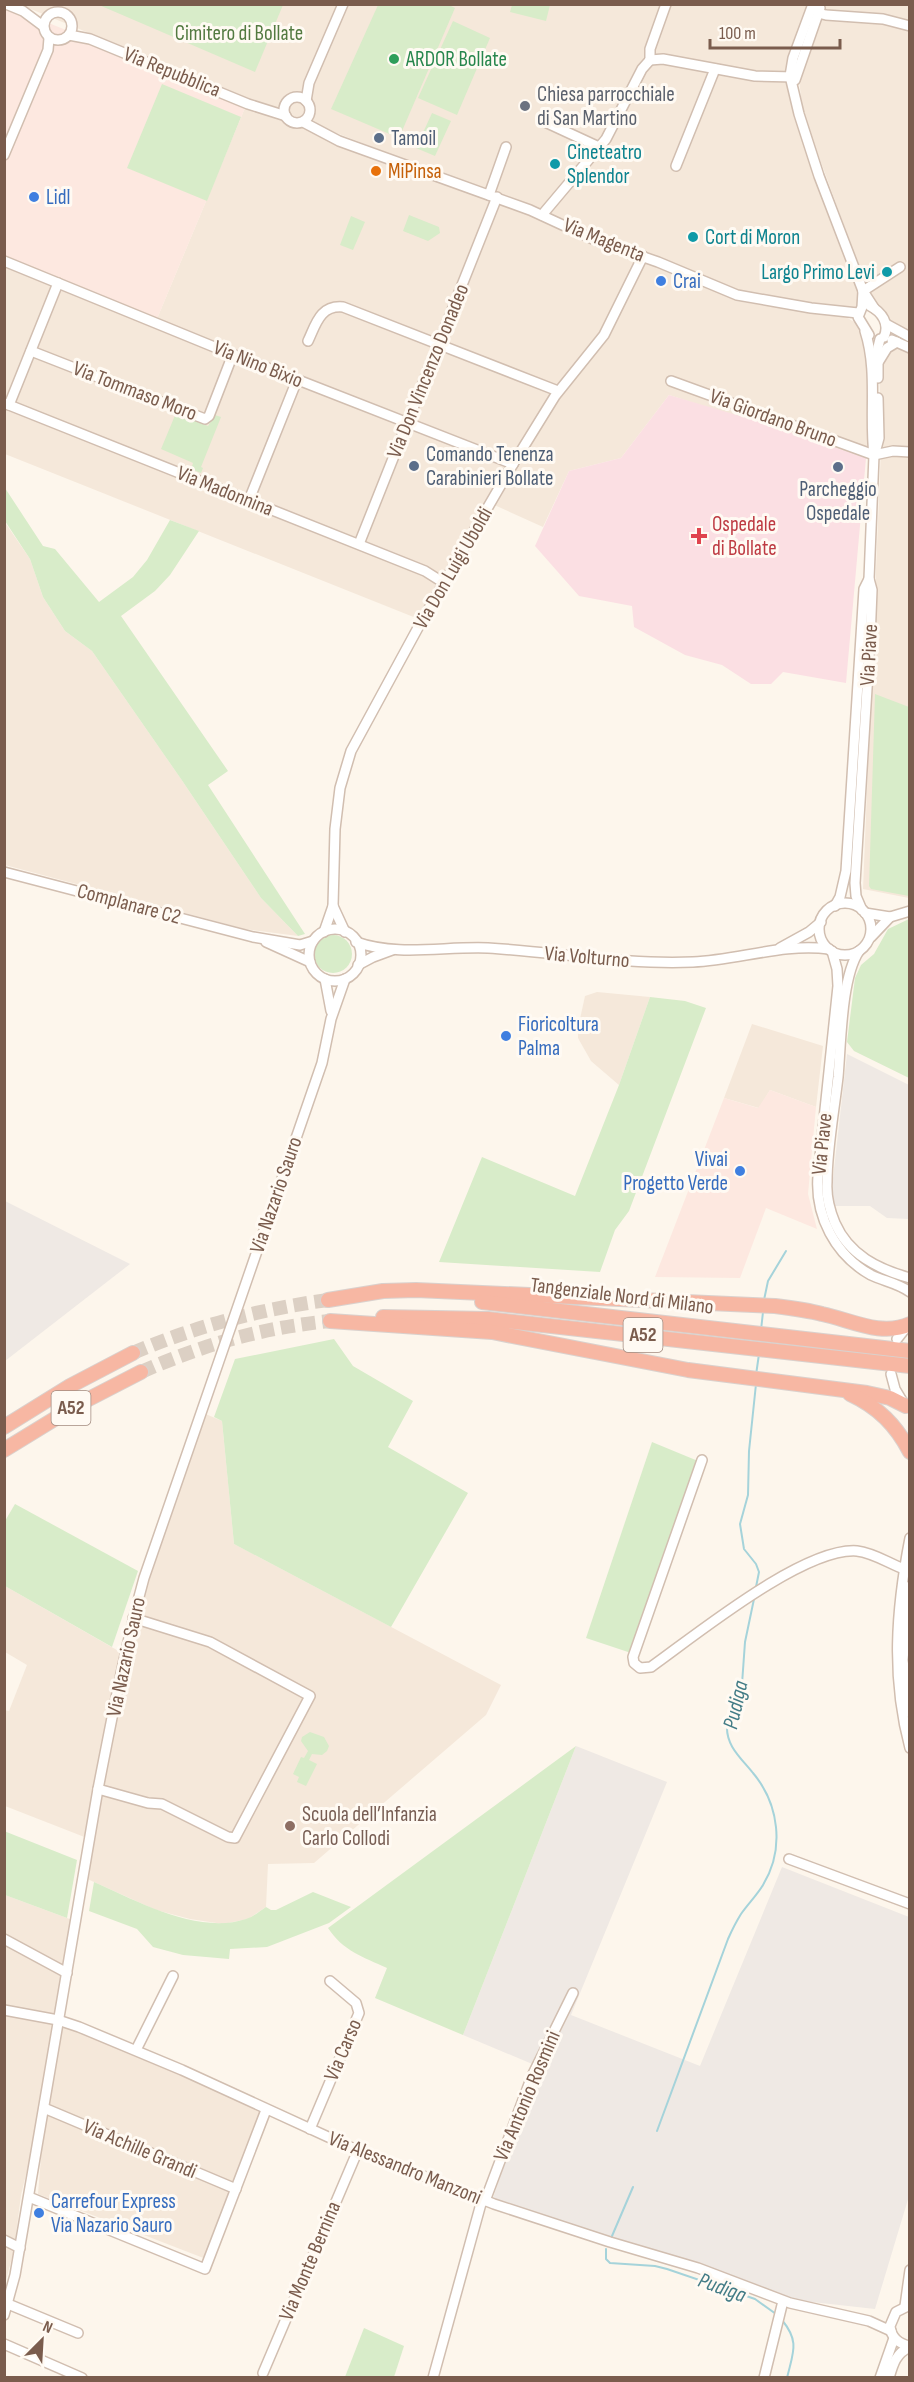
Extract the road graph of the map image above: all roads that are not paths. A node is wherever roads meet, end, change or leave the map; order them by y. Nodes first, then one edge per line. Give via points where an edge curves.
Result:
1 (6, 4) edge
2 (343, 4) edge
3 (666, 4) edge
4 (817, 7) edge
5 (52, 10) edge
6 (23, 11) junction
7 (43, 26) junction
8 (909, 26) edge
9 (71, 31) junction
10 (53, 39) junction
11 (650, 60) junction
12 (715, 69) junction
13 (793, 79) junction
14 (309, 83) junction
15 (296, 97) junction
16 (306, 101) junction
17 (285, 111) junction
18 (306, 118) junction
19 (545, 122) dead end
20 (506, 147) dead end
21 (599, 147) junction
22 (4, 155) edge
23 (676, 166) dead end
24 (493, 196) junction
25 (542, 215) junction
26 (643, 256) junction
27 (4, 261) edge
28 (900, 267) dead end
29 (58, 283) junction
30 (864, 291) junction
31 (874, 308) junction
32 (860, 310) junction
33 (886, 324) junction
34 (865, 331) junction
35 (882, 338) junction
36 (909, 338) edge
37 (308, 341) dead end
38 (897, 342) junction
39 (438, 345) junction
40 (909, 348) edge
41 (31, 351) junction
42 (234, 354) junction
43 (878, 364) junction
44 (297, 380) junction
45 (671, 381) dead end
46 (558, 391) junction
47 (7, 404) edge
48 (407, 423) junction
49 (909, 452) edge
50 (874, 455) junction
51 (513, 464) junction
52 (249, 500) junction
53 (358, 544) junction
54 (869, 579) junction
55 (444, 583) junction
56 (4, 872) edge
57 (333, 906) junction
58 (835, 906) junction
59 (909, 911) edge
60 (863, 912) junction
61 (890, 917) junction
62 (820, 922) junction
63 (324, 932) junction
64 (345, 932) junction
65 (253, 937) junction
66 (869, 939) junction
67 (313, 941) junction
68 (357, 942) junction
69 (778, 949) junction
70 (394, 950) junction
71 (830, 950) junction
72 (859, 951) junction
73 (310, 963) junction
74 (358, 965) junction
75 (325, 979) junction
76 (345, 979) junction
77 (331, 1020) junction
78 (909, 1278) edge
79 (909, 1292) edge
80 (909, 1324) edge
81 (897, 1339) dead end
82 (909, 1351) edge
83 (133, 1353) tunnel mouth
84 (909, 1366) edge
85 (141, 1372) tunnel mouth
86 (891, 1374) dead end
87 (837, 1389) junction
88 (908, 1408) edge
89 (4, 1427) edge
90 (4, 1450) edge
91 (909, 1452) edge
92 (702, 1460) dead end
93 (909, 1538) edge
94 (904, 1569) junction
95 (909, 1586) edge
96 (133, 1618) junction
97 (904, 1673) junction
98 (909, 1685) edge
99 (909, 1713) edge
100 (909, 1748) edge
101 (98, 1789) junction
102 (789, 1859) dead end
103 (909, 1904) edge
104 (4, 1939) edge
105 (66, 1973) junction
106 (173, 1976) dead end
107 (330, 1982) dead end
108 (573, 1993) dead end
109 (4, 2010) edge
110 (58, 2020) junction
111 (136, 2050) junction
112 (44, 2108) junction
113 (266, 2110) junction
114 (310, 2129) junction
115 (358, 2150) junction
116 (236, 2189) junction
117 (29, 2196) junction
118 (484, 2200) junction
119 (4, 2240) edge
120 (20, 2248) junction
121 (909, 2270) edge
122 (8, 2304) junction
123 (907, 2306) edge
124 (782, 2309) junction
125 (4, 2315) edge
126 (892, 2316) junction
127 (869, 2321) junction
128 (78, 2333) dead end
129 (892, 2334) junction
130 (4, 2344) edge
131 (909, 2346) edge
132 (263, 2373) dead end
133 (82, 2378) edge
134 (433, 2378) edge
135 (764, 2378) edge
136 (880, 2378) edge
137 (889, 2378) edge

1 - 6 street
2 - 14 street
3 - 11 street via 650,49
4 - 8 street via 826,15 883,19
4 - 13 street
5 - 6 street
5 - 7 street
5 - 9 street via 69,17
6 - 7 street
7 - 10 street
9 - 10 street
9 - 17 street, Via Repubblica via 253,105
10 - 22 street
11 - 12 street via 663,58
11 - 21 street
12 - 13 street
12 - 23 street
13 - 30 street via 799,114 819,176
14 - 15 street
14 - 16 street
15 - 16 street
15 - 17 street
16 - 18 street via 310,107
17 - 18 street via 291,122
18 - 24 street via 324,133 366,152
19 - 21 street
20 - 24 street, Via Don Vincenzo Donadeo
21 - 25 street
24 - 25 street, Via Magenta
24 - 39 street, Via Don Vincenzo Donadeo
25 - 26 street, Via Magenta via 595,240
26 - 32 street, Via Magenta via 737,295 811,308
26 - 46 street, Via Don Luigi Uboldi via 604,335
27 - 29 street, Via Nino Bixio
28 - 30 street
29 - 41 street
29 - 42 street, Via Nino Bixio
30 - 31 street
30 - 32 street
31 - 32 street via 865,305
31 - 33 street
32 - 34 street via 859,321
33 - 35 street
33 - 36 street
34 - 35 street via 873,338
34 - 50 street, Via Piave via 870,354
35 - 38 street
35 - 43 street, Via Piave
37 - 39 street via 322,312 340,307
38 - 40 street
38 - 43 street via 887,348
39 - 46 street
39 - 48 street, Via Don Vincenzo Donadeo
41 - 42 street, Via Tommaso Moro via 203,419 209,417
41 - 47 street
42 - 44 street, Via Nino Bixio
43 - 50 street, Via Piave via 879,438
44 - 48 street, Via Nino Bixio
44 - 52 street
45 - 50 street, Via Giordano Bruno
46 - 51 street, Via Don Luigi Uboldi
47 - 52 street, Via Madonnina
48 - 51 street, Via Nino Bixio
48 - 53 street, Via Don Vincenzo Donadeo
49 - 50 street
50 - 54 street, Via Piave
51 - 55 street, Via Don Luigi Uboldi
52 - 53 street, Via Madonnina
53 - 55 street, Via Madonnina via 425,571
54 - 58 street, Via Piave via 864,589 846,872
54 - 60 street, Via Piave via 870,640 855,884
55 - 57 street, Via Don Luigi Uboldi via 351,752 340,788
56 - 65 street, Complanare C2
57 - 63 street, Via Don Luigi Uboldi
57 - 64 street, Via Don Luigi Uboldi
58 - 60 street via 849,904
58 - 62 street
59 - 61 street
60 - 61 street
60 - 66 street via 871,927
61 - 66 street
62 - 69 street, Via Volturno
62 - 71 street via 820,937
63 - 64 street
63 - 67 street
64 - 68 street
65 - 67 street, Complanare C2 via 300,945
65 - 73 street, Complanare C2
66 - 72 street
67 - 73 street
68 - 70 street, Via Volturno
68 - 74 street
69 - 70 street, Via Volturno via 694,962 488,948
69 - 71 street, Via Volturno
70 - 74 street, Via Volturno
71 - 72 street via 848,955
71 - 79 street, Via Piave via 838,986 818,1176 819,1202 826,1227 844,1254 868,1273
72 - 78 street, Via Piave via 850,970 844,1013 827,1170 828,1197 835,1223 855,1252 883,1270
73 - 75 street
74 - 76 street
75 - 76 street
75 - 77 street, Via Nazario Sauro
76 - 77 street, Via Nazario Sauro
77 - 96 street, Via Nazario Sauro via 322,1063
80 - 81 street
80 - 82 highway, Tangenziale Nord di Milano / A52 via 886,1329 775,1306 416,1290 328,1300 384,1296 445,1298
83 - 89 highway, A52
84 - 87 highway, Tangenziale Nord di Milano / A52 via 488,1319 396,1316 330,1321 492,1332 648,1364
85 - 90 highway, A52
86 - 88 street via 897,1393
87 - 88 highway via 872,1393
87 - 91 highway via 879,1411 892,1423
92 - 94 street via 635,1652 634,1663 642,1668 651,1666 763,1588 809,1564 844,1552 865,1552
93 - 94 street
94 - 100 street via 897,1617 897,1673
95 - 97 street via 903,1638
96 - 101 street, Via Nazario Sauro
96 - 101 street via 210,1642 310,1696 235,1838 162,1804
97 - 98 street
97 - 99 street
101 - 105 street, Via Nazario Sauro
102 - 103 street
104 - 105 street
105 - 110 street, Via Nazario Sauro
106 - 111 street
107 - 114 street, Via Carso via 356,2003 359,2013
108 - 118 street, Via Antonio Rosmini via 532,2076
109 - 110 street, Via Alessandro Manzoni
110 - 111 street, Via Alessandro Manzoni
110 - 112 street, Via Nazario Sauro
111 - 113 street, Via Alessandro Manzoni
112 - 116 street, Via Achille Grandi
112 - 117 street, Via Nazario Sauro
113 - 114 street, Via Alessandro Manzoni
113 - 116 street
114 - 115 street, Via Alessandro Manzoni
115 - 118 street, Via Alessandro Manzoni
115 - 132 street, Via Monte Bernina
116 - 117 street via 205,2269
117 - 120 street, Via Nazario Sauro
118 - 124 street, Via Alessandro Manzoni via 698,2268 761,2292
118 - 134 street, Via Antonio Rosmini
119 - 120 street
120 - 122 street, Via Nazario Sauro
121 - 123 street
122 - 125 street, Via Nazario Sauro
122 - 128 street
123 - 126 street
124 - 127 street, Via Alessandro Manzoni via 807,2308
124 - 135 street
126 - 127 street
126 - 129 street
127 - 129 street
129 - 131 street
129 - 136 street
130 - 133 street
131 - 137 street via 896,2357

